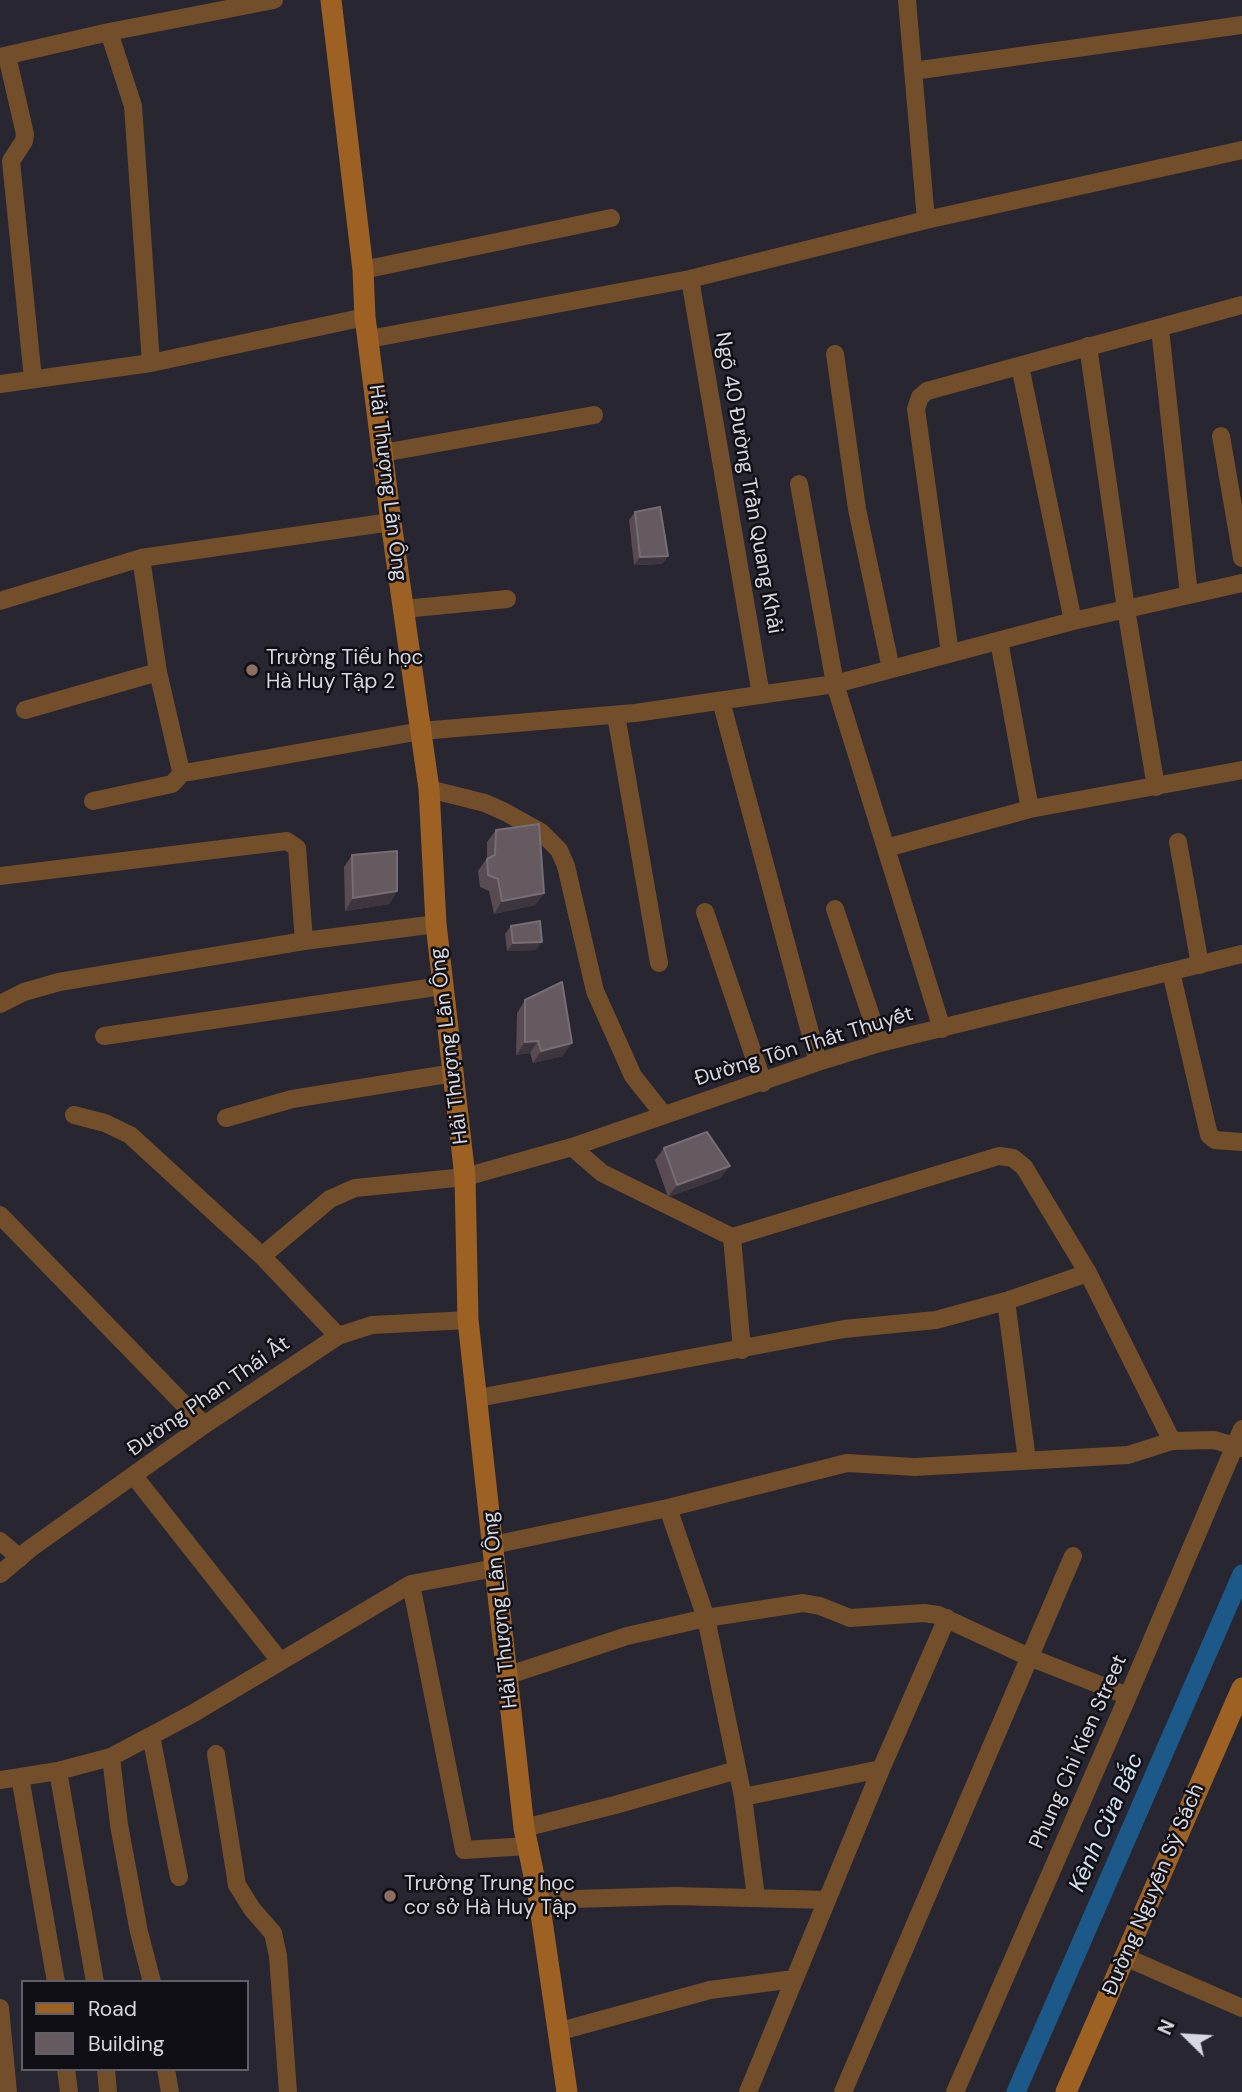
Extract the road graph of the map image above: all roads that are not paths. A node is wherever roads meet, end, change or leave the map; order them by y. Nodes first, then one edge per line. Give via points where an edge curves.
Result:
1 (274, 0) edge
2 (331, 0) edge
3 (908, 0) edge
4 (1242, 25) edge
5 (110, 32) junction
6 (4, 57) edge
7 (913, 71) junction
8 (1242, 150) edge
9 (611, 218) dead end
10 (926, 220) junction
11 (363, 270) junction
12 (690, 279) junction
13 (1242, 305) edge
14 (365, 317) junction
15 (1160, 329) junction
16 (369, 339) junction
17 (1088, 346) junction
18 (835, 354) dead end
19 (151, 363) junction
20 (1020, 366) junction
21 (33, 379) junction
22 (0, 384) edge
23 (594, 415) dead end
24 (1221, 436) dead end
25 (383, 453) junction
26 (799, 484) dead end
27 (391, 522) junction
28 (141, 558) junction
29 (1242, 558) edge
30 (1242, 583) edge
31 (1189, 595) junction
32 (508, 599) dead end
33 (0, 601) edge
34 (404, 609) junction
35 (1126, 609) junction
36 (1073, 621) junction
37 (999, 641) junction
38 (950, 653) junction
39 (891, 669) junction
40 (158, 672) junction
41 (835, 684) junction
42 (761, 695) junction
43 (721, 701) junction
44 (24, 710) dead end
45 (616, 715) junction
46 (421, 731) junction
47 (1242, 770) edge
48 (183, 772) junction
49 (1156, 787) junction
50 (429, 789) junction
51 (93, 801) dead end
52 (1030, 809) junction
53 (1178, 842) dead end
54 (886, 848) junction
55 (0, 876) edge
56 (835, 909) dead end
57 (705, 912) dead end
58 (436, 924) junction
59 (304, 941) junction
60 (1242, 954) edge
61 (659, 962) dead end
62 (1200, 965) junction
63 (1171, 972) junction
64 (442, 986) junction
65 (2, 998) edge
66 (942, 1029) junction
67 (104, 1036) dead end
68 (880, 1043) junction
69 (818, 1062) junction
70 (454, 1073) junction
71 (763, 1083) junction
72 (74, 1115) dead end
73 (664, 1115) junction
74 (226, 1118) dead end
75 (1242, 1142) edge
76 (572, 1147) junction
77 (465, 1177) junction
78 (0, 1215) edge
79 (732, 1237) junction
80 (261, 1256) junction
81 (1087, 1273) junction
82 (1006, 1301) junction
83 (468, 1320) junction
84 (338, 1336) junction
85 (742, 1350) junction
86 (478, 1398) junction
87 (204, 1425) junction
88 (1240, 1440) edge
89 (1172, 1441) junction
90 (1027, 1460) junction
91 (134, 1476) junction
92 (668, 1508) junction
93 (0, 1541) edge
94 (494, 1545) junction
95 (1073, 1556) dead end
96 (20, 1558) junction
97 (495, 1568) junction
98 (0, 1574) edge
99 (411, 1584) junction
100 (706, 1618) junction
101 (947, 1618) junction
102 (1029, 1657) junction
103 (280, 1661) junction
104 (509, 1675) junction
105 (1242, 1688) edge
106 (1128, 1696) junction
107 (151, 1736) junction
108 (216, 1754) dead end
109 (111, 1757) junction
110 (881, 1769) junction
111 (737, 1770) junction
112 (58, 1771) junction
113 (20, 1777) junction
114 (0, 1780) edge
115 (743, 1797) junction
116 (526, 1837) junction
117 (179, 1877) dead end
118 (756, 1896) junction
119 (539, 1900) junction
120 (827, 1900) junction
121 (1125, 1957) junction
122 (794, 1979) junction
123 (56, 1980) edge
124 (95, 1980) edge
125 (151, 1980) edge
126 (0, 2008) edge
127 (1242, 2008) edge
128 (558, 2032) junction
129 (66, 2071) edge
130 (106, 2071) edge
131 (166, 2071) edge
132 (8, 2092) edge
133 (69, 2092) edge
134 (107, 2092) edge
135 (170, 2092) edge
136 (288, 2092) edge
137 (567, 2092) edge
138 (748, 2092) edge
139 (843, 2092) edge
140 (955, 2092) edge
141 (1066, 2092) edge

1 - 5 street
2 - 11 street, Hải Thượng Lãn Ông
3 - 7 street
4 - 7 street
5 - 6 street
5 - 19 street via 133,106
6 - 21 street via 25,134 11,161
7 - 10 street
8 - 10 street
9 - 11 street
10 - 12 street
11 - 14 street, Hải Thượng Lãn Ông
12 - 16 street
12 - 42 street, Ngõ 40 Đường Trần Quang Khải
13 - 15 street
14 - 16 street, Hải Thượng Lãn Ông
14 - 19 street
15 - 17 street
15 - 31 street
16 - 25 street, Hải Thượng Lãn Ông
17 - 20 street
17 - 35 street
18 - 39 street via 857,509
19 - 21 street
20 - 36 street
20 - 38 street via 928,391 916,409
21 - 22 street
23 - 25 street
24 - 29 street
25 - 27 street, Hải Thượng Lãn Ông
26 - 41 street
27 - 28 street
27 - 34 street, Hải Thượng Lãn Ông
28 - 33 street
28 - 40 street
30 - 31 street
31 - 35 street
32 - 34 street
34 - 46 street, Hải Thượng Lãn Ông
35 - 36 street
35 - 49 street
36 - 37 street
37 - 38 street
37 - 52 street
38 - 39 street
39 - 41 street
40 - 44 street
40 - 48 street
41 - 42 street
41 - 54 street
42 - 43 street
43 - 45 street
43 - 69 street
45 - 46 street
45 - 61 street
46 - 48 street
46 - 50 street, Hải Thượng Lãn Ông
47 - 49 street
48 - 51 street via 172,784
49 - 52 street
50 - 58 street, Hải Thượng Lãn Ông
50 - 73 street via 505,812 541,832 559,850 595,991 633,1076
52 - 54 street
53 - 62 street
54 - 66 street
55 - 59 street via 287,841 297,848
56 - 68 street
57 - 71 street
58 - 59 street
58 - 64 street, Hải Thượng Lãn Ông
59 - 65 street via 59,982
60 - 62 street, Đường Tôn Thất Thuyết
62 - 63 street, Đường Tôn Thất Thuyết
63 - 66 street, Đường Tôn Thất Thuyết
63 - 75 street via 1209,1135 1215,1140
64 - 67 street
64 - 70 street, Hải Thượng Lãn Ông
66 - 68 street, Đường Tôn Thất Thuyết
68 - 69 street, Đường Tôn Thất Thuyết
69 - 71 street, Đường Tôn Thất Thuyết
70 - 74 street via 292,1099
70 - 77 street, Hải Thượng Lãn Ông
71 - 73 street, Đường Tôn Thất Thuyết
72 - 80 street via 130,1135
73 - 76 street, Đường Tôn Thất Thuyết
76 - 77 street, Đường Tôn Thất Thuyết
76 - 79 street via 602,1173
77 - 80 street, Đường Tôn Thất Thuyết via 355,1188 339,1194
77 - 83 street, Hải Thượng Lãn Ông
78 - 87 street
79 - 81 street via 1006,1156 1024,1167
79 - 85 street
80 - 84 street
81 - 82 street
81 - 89 street
82 - 85 street via 936,1320 844,1329
82 - 90 street
83 - 84 street, Đường Phan Thái Ất via 372,1325
83 - 86 street, Hải Thượng Lãn Ông
84 - 87 street, Đường Phan Thái Ất
85 - 86 street
86 - 94 street, Hải Thượng Lãn Ông
87 - 91 street, Đường Phan Thái Ất
88 - 89 street
88 - 106 street, Phung Chi Kien Street
89 - 90 street via 1128,1455
90 - 92 street via 915,1466 847,1463
91 - 96 street, Đường Phan Thái Ất
91 - 103 street
92 - 94 street
92 - 100 street
93 - 96 street
94 - 97 street, Hải Thượng Lãn Ông
95 - 102 street
96 - 98 street, Đường Phan Thái Ất
97 - 99 street
97 - 104 street, Hải Thượng Lãn Ông
99 - 103 street
99 - 116 street via 464,1850
100 - 101 street via 803,1603 850,1618 924,1613
100 - 104 street via 599,1644
100 - 111 street
101 - 102 street
101 - 110 street
102 - 106 street
102 - 139 street
103 - 107 street
104 - 116 street, Hải Thượng Lãn Ông
105 - 121 street, Đường Nguyễn Sỹ Sách
106 - 140 street, Phung Chi Kien Street
107 - 109 street
107 - 117 street
108 - 136 street via 237,1885 273,1933 278,1956
109 - 112 street
109 - 125 street via 131,1892
110 - 115 street
110 - 120 street
111 - 115 street
111 - 116 street via 615,1805
112 - 113 street
112 - 124 street
113 - 114 street
113 - 123 street
115 - 118 street
116 - 119 street, Hải Thượng Lãn Ông
118 - 119 street
118 - 120 street
119 - 128 street, Hải Thượng Lãn Ông
120 - 122 street
121 - 127 street
121 - 141 street, Đường Nguyễn Sỹ Sách
122 - 128 street via 710,1990
122 - 138 street
126 - 132 street
128 - 137 street, Hải Thượng Lãn Ông
129 - 133 street
130 - 134 street
131 - 135 street

